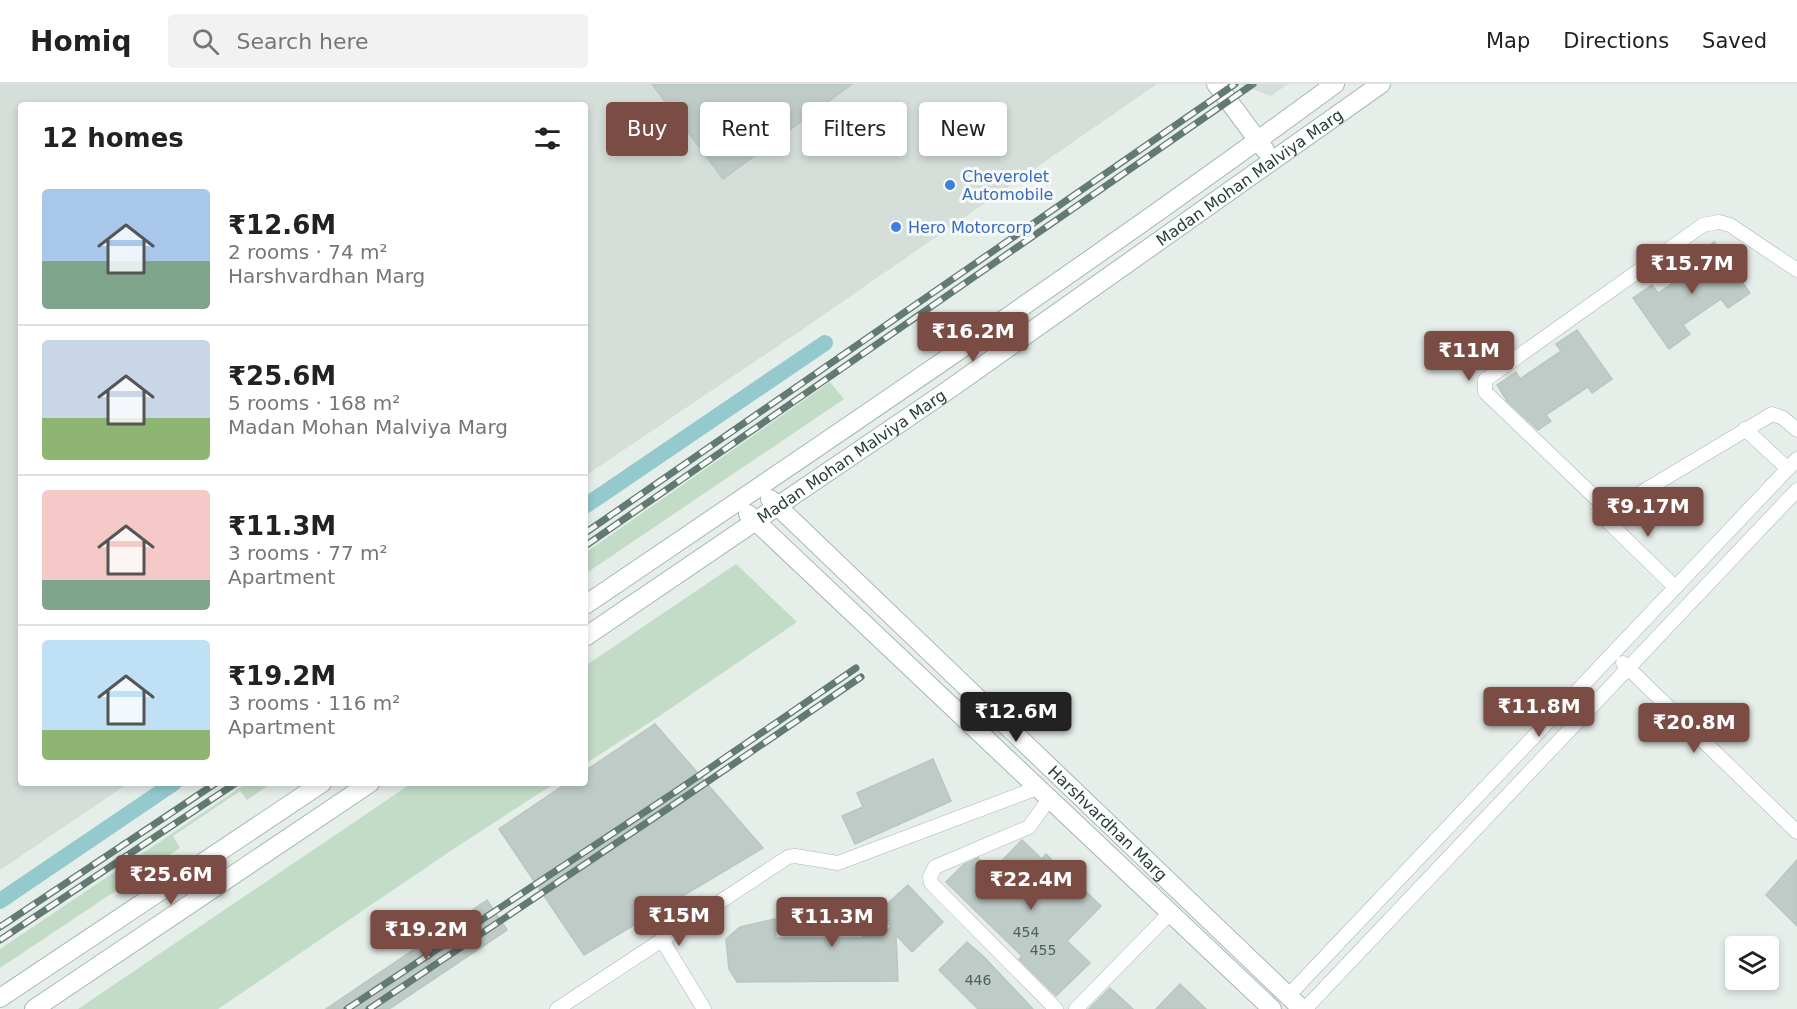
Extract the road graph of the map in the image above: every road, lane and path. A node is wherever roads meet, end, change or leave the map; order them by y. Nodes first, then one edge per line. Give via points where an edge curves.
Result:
1 (1216, 84) edge
2 (1335, 84) edge
3 (1381, 84) edge
4 (1258, 140) junction
5 (1273, 160) junction
6 (1797, 270) edge
7 (1745, 429) junction
8 (1797, 430) edge
9 (1792, 464) edge
10 (758, 488) junction
11 (1797, 489) edge
12 (735, 502) junction
13 (777, 506) junction
14 (1598, 512) dead end
15 (755, 521) junction
16 (1675, 587) junction
17 (588, 603) edge
18 (588, 635) edge
19 (1613, 653) junction
20 (1629, 668) junction
21 (318, 786) edge
22 (366, 786) edge
23 (1043, 794) junction
24 (1797, 832) edge
25 (1171, 912) junction
26 (662, 940) junction
27 (1288, 996) junction
28 (0, 998) edge
29 (34, 1009) edge
30 (557, 1009) edge
31 (704, 1009) edge
32 (1056, 1009) edge
33 (1076, 1009) edge
34 (1274, 1009) edge
35 (1303, 1009) edge

1 - 4 main road
2 - 4 main road, Madan Mohan Malviya Marg
3 - 5 main road, Madan Mohan Malviya Marg
4 - 5 main road
4 - 10 main road, Madan Mohan Malviya Marg
5 - 13 main road, Madan Mohan Malviya Marg
6 - 7 street via 1730,225 1703,225 1485,380 1485,392 1602,504 1610,506 1637,495
7 - 8 street via 1772,414
7 - 9 street
9 - 16 street
10 - 12 main road, Madan Mohan Malviya Marg
10 - 13 main road, Harshvardhan Marg
11 - 20 street
12 - 15 main road, Harshvardhan Marg
12 - 17 main road, Madan Mohan Malviya Marg
13 - 15 main road, Madan Mohan Malviya Marg
13 - 27 main road, Harshvardhan Marg
14 - 16 street
15 - 18 main road, Madan Mohan Malviya Marg
15 - 23 main road, Harshvardhan Marg
16 - 19 street
19 - 20 street
19 - 27 street
20 - 24 street
20 - 35 street
21 - 28 main road
22 - 29 main road
23 - 25 main road, Harshvardhan Marg
23 - 26 street via 838,863 788,856
23 - 32 street via 1029,827 934,867 930,877 931,883
25 - 33 street
25 - 34 main road, Harshvardhan Marg
26 - 30 street
26 - 31 street
27 - 34 main road
27 - 35 main road, Harshvardhan Marg

